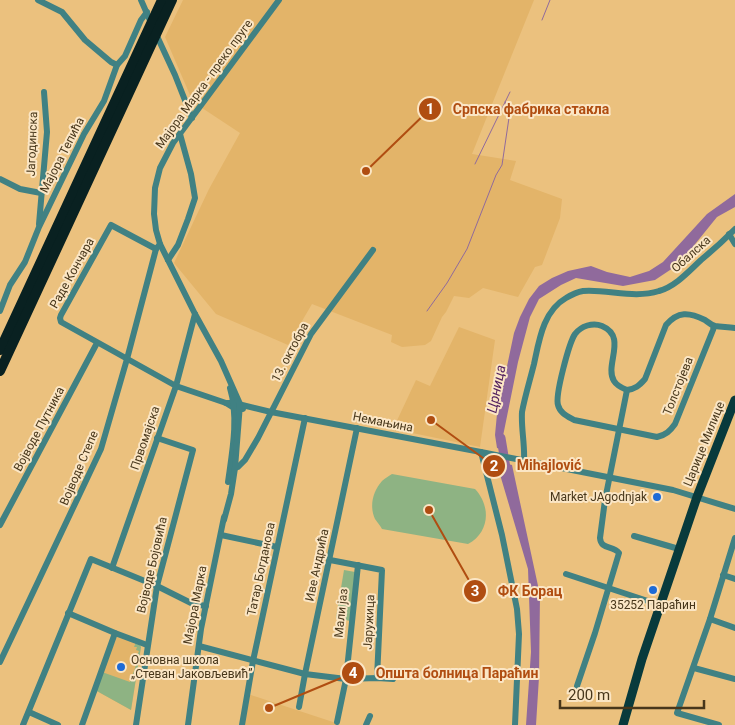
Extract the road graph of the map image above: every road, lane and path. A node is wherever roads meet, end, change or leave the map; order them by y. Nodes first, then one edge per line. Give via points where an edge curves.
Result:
1 (38, 0) edge
2 (141, 0) edge
3 (172, 0) edge
4 (279, 0) edge
5 (160, 3) edge
6 (146, 12) junction
7 (150, 38) junction
8 (117, 65) junction
9 (44, 92) dead end
10 (192, 118) junction
11 (180, 134) junction
12 (0, 179) edge
13 (41, 193) junction
14 (38, 227) junction
15 (735, 229) edge
16 (730, 234) junction
17 (735, 244) edge
18 (158, 246) junction
19 (373, 250) dead end
20 (168, 260) junction
21 (173, 270) joint
22 (0, 311) edge
23 (196, 314) junction
24 (714, 326) junction
25 (735, 328) edge
26 (98, 343) junction
27 (0, 350) edge
28 (127, 359) junction
29 (0, 371) edge
30 (176, 386) junction
31 (626, 390) junction
32 (735, 400) edge
33 (237, 406) junction
34 (271, 412) junction
35 (305, 418) junction
36 (358, 428) junction
37 (618, 430) junction
38 (157, 438) junction
39 (483, 452) junction
40 (522, 460) junction
41 (235, 468) junction
42 (609, 478) junction
43 (697, 497) junction
44 (735, 509) edge
45 (224, 520) junction
46 (0, 525) edge
47 (221, 536) junction
48 (634, 536) dead end
49 (735, 538) edge
50 (277, 547) junction
51 (679, 549) junction
52 (330, 560) junction
53 (358, 566) junction
54 (112, 568) junction
55 (566, 574) dead end
56 (723, 575) junction
57 (735, 579) edge
58 (157, 586) junction
59 (609, 588) junction
60 (660, 605) junction
61 (206, 606) junction
62 (68, 613) junction
63 (710, 619) junction
64 (735, 628) edge
65 (116, 633) junction
66 (147, 645) junction
67 (199, 646) junction
68 (253, 661) junction
69 (0, 662) edge
70 (694, 668) junction
71 (305, 674) junction
72 (377, 678) junction
73 (346, 679) junction
74 (393, 679) dead end
75 (735, 679) edge
76 (576, 686) dead end
77 (299, 707) dead end
78 (29, 712) junction
79 (370, 716) dead end
80 (337, 722) dead end
81 (23, 725) edge
82 (58, 725) edge
83 (82, 725) edge
84 (136, 725) edge
85 (188, 725) edge
86 (242, 725) edge
87 (366, 725) edge
88 (515, 725) edge
89 (623, 725) edge
90 (719, 725) edge

1 - 8 street via 62,12 85,40
2 - 6 street
3 - 7 highway
4 - 10 street, Мајора Марка - преко пруге
5 - 7 highway
6 - 8 street, Мајора Тепића via 125,56
6 - 10 street
7 - 27 highway
7 - 29 highway
8 - 14 street, Мајора Тепића via 104,101
9 - 13 street, Јагодинска via 47,132
10 - 11 street, Мајора Марка - преко пруге
11 - 18 street, Мајора Марка - преко пруге via 160,168 155,188
11 - 20 street via 194,198 178,245
12 - 13 street via 20,189
13 - 14 street, Јагодинска
14 - 22 street, Мајора Тепића via 25,262 10,285
15 - 16 street, Обалска
16 - 17 street
16 - 40 street, Обалска via 675,283 659,291 630,294 582,291 554,307 539,341 522,412
18 - 20 street, Мајора Марка - преко пруге
18 - 26 street, Раде Кончара via 111,225 60,318 61,322
18 - 28 street, Војводе Степе
19 - 34 street, 13. октобра via 311,334
20 - 21 street, Мајора Марка - преко пруге
21 - 23 street, Мајора Марка
23 - 30 street, Првомајска
23 - 33 street, Мајора Марка via 222,361
24 - 25 street
24 - 31 street via 688,314 670,320 644,379 634,389
24 - 37 street, Толстојева via 671,430 657,437
26 - 28 street, Немањина
26 - 46 street, Војводе Путника
28 - 30 street, Немањина
28 - 69 street, Војводе Степе via 101,450
30 - 33 street, Немањина
30 - 38 street, Првомајска
31 - 37 street
31 - 37 street, Толстојева via 614,382 612,375 615,352 612,334 596,324 584,327 571,344 558,389 558,405 566,416 574,420
32 - 43 main road, Царице Милице
33 - 34 street, Немањина
33 - 41 street, Мајора Марка
33 - 45 street, Мајора Марка
34 - 35 street, Немањина
34 - 41 street, 13. октобра via 245,460
35 - 36 street, Немањина
35 - 50 street, Татар Богданова
36 - 39 street, Немањина
36 - 52 street, Иве Андрића
37 - 42 street
38 - 54 street, Првомајска
38 - 58 street, Војводе Бојовића via 193,450
39 - 40 street, Немањина
39 - 88 street via 518,609
40 - 42 street, Немањина
41 - 45 street, Мајора Марка
42 - 43 street, Немањина
42 - 59 street via 600,538 603,545 619,553
43 - 44 street, Немањина
43 - 51 main road, Царице Милице
45 - 47 street, Мајора Марка
47 - 50 street
47 - 61 street, Мајора Марка
48 - 51 street
49 - 56 street
50 - 68 street, Татар Богданова
51 - 60 main road, Царице Милице
52 - 53 street
52 - 71 street, Иве Андрића
53 - 72 street, Јаружица via 382,571
53 - 73 street, Мали јаз
54 - 58 street
54 - 62 street via 91,559
55 - 59 street
56 - 57 street
56 - 63 street
58 - 61 street via 193,604
58 - 66 street, Војводе Бојовића
59 - 60 street
59 - 76 street
60 - 89 main road, Царице Милице
61 - 67 street, Мајора Марка
62 - 65 street
62 - 78 street
63 - 64 street
63 - 70 street
65 - 66 street
65 - 83 street
66 - 84 street, Војводе Бојовића
67 - 68 street
67 - 85 street, Мајора Марка
68 - 71 street
68 - 86 street, Татар Богданова
70 - 75 street
70 - 90 street via 678,713
71 - 73 street
71 - 77 street, Иве Андрића
72 - 73 street
72 - 74 street
73 - 80 street, Мали јаз
78 - 81 street
78 - 82 street
79 - 87 street

